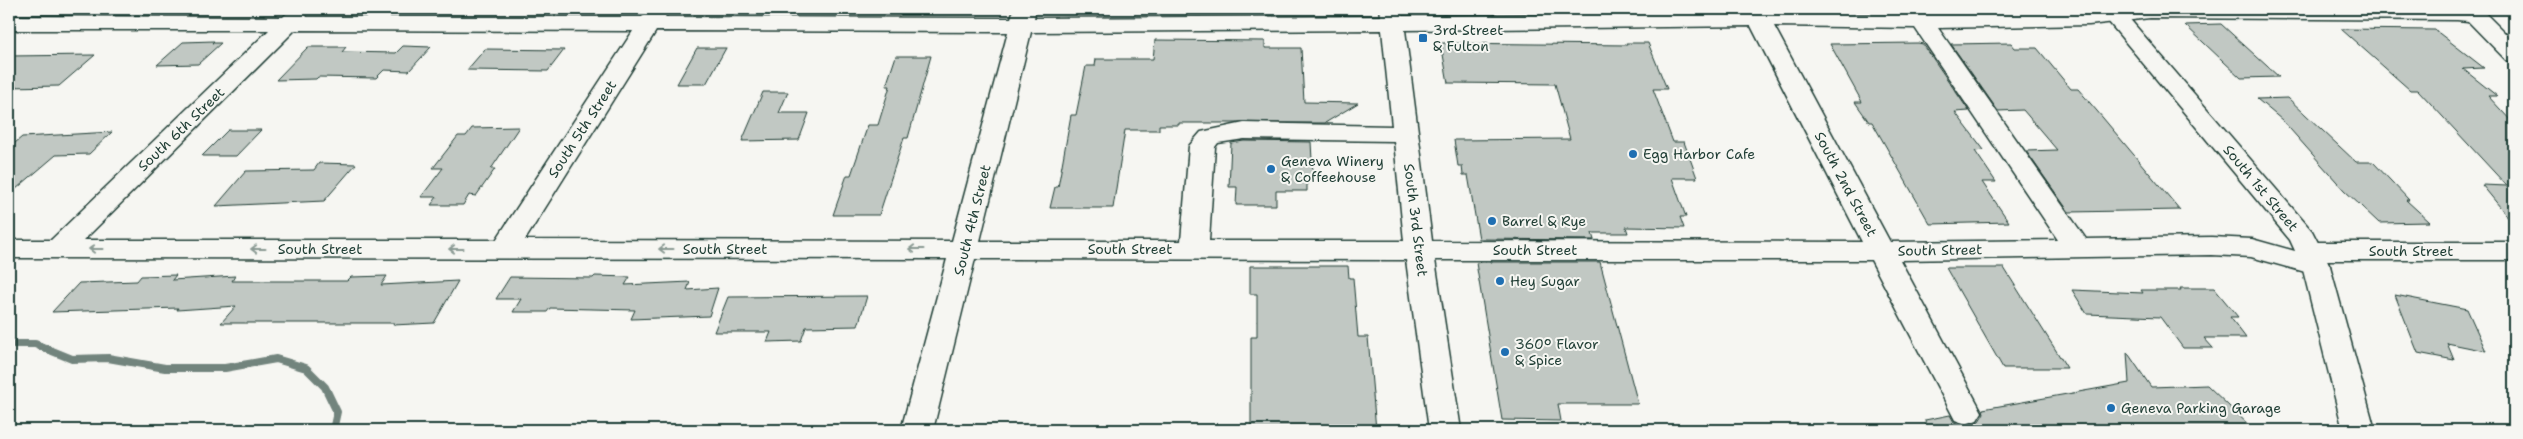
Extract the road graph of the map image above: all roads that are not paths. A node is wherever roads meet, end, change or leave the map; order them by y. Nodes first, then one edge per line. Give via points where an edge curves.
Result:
1 (68, 9) edge
2 (2112, 12) edge
3 (2473, 12) edge
4 (1756, 14) edge
5 (297, 16) edge
6 (655, 16) edge
7 (1392, 16) edge
8 (1023, 17) edge
9 (1922, 21) junction
10 (9, 23) edge
11 (49, 23) junction
12 (2514, 55) edge
13 (1406, 134) junction
14 (2077, 247) junction
15 (9, 249) edge
16 (58, 249) junction
17 (505, 249) junction
18 (1194, 249) junction
19 (964, 250) junction
20 (1420, 250) junction
21 (1882, 251) junction
22 (2309, 251) junction
23 (2514, 251) edge
24 (1966, 412) dead end
25 (917, 430) edge
26 (1445, 430) edge
27 (2359, 430) edge

1 - 11 street
2 - 3 street
2 - 9 street via 2089,18
2 - 22 street, South 1st Street
3 - 12 street
4 - 7 street
4 - 9 street
4 - 21 street, South 2nd Street
5 - 6 street
5 - 11 street
5 - 16 street, South 6th Street
6 - 8 street
6 - 17 street, South 5th Street
7 - 8 street
7 - 13 street, South 3rd Street
8 - 19 street, South 4th Street
9 - 14 street
10 - 11 street
13 - 18 street via 1244,131 1210,137 1202,146
13 - 20 street, South 3rd Street
14 - 21 street, South Street
14 - 22 street, South Street
15 - 16 street, South Street
17 -> 16 street, South Street
19 -> 17 street, South Street
18 - 19 street, South Street
18 - 20 street, South Street
19 - 25 street, South 4th Street
20 - 21 street, South Street
20 - 26 street, South 3rd Street
21 - 24 street, South 2nd Street
22 - 23 street, South Street
22 - 27 street, South 1st Street

